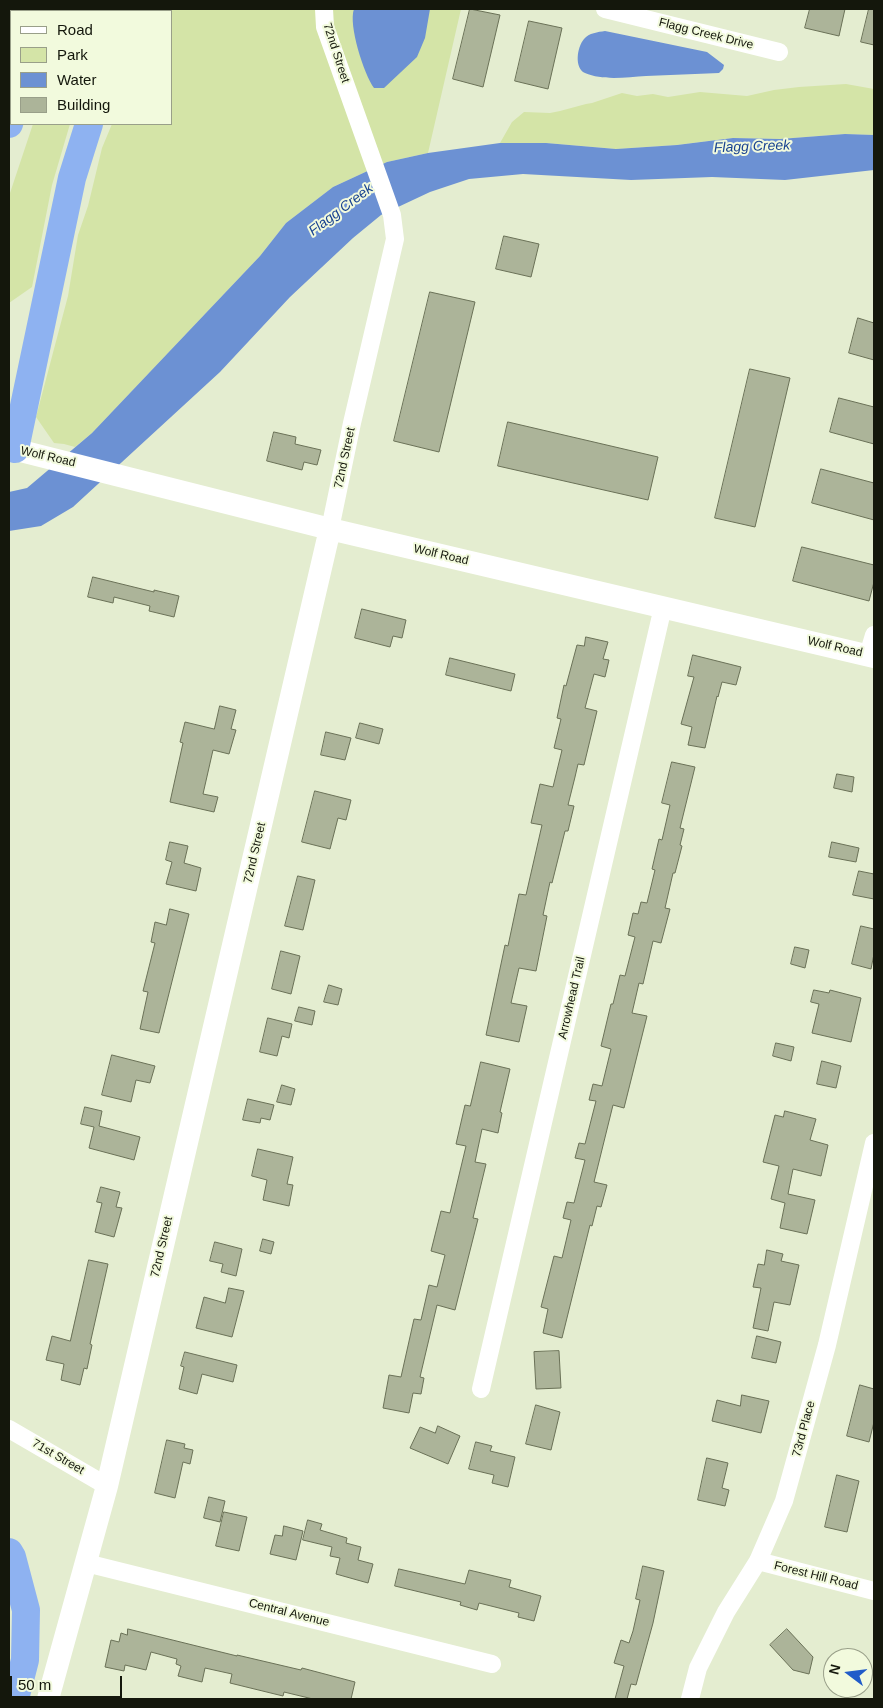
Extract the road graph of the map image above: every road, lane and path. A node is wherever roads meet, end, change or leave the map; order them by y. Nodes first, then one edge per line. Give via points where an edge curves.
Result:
1 (324, 9) edge
2 (605, 9) edge
3 (779, 52) dead end
4 (89, 125) edge
5 (12, 449) edge
6 (330, 529) junction
7 (663, 607) junction
8 (872, 649) edge
9 (874, 1143) edge
10 (481, 1389) dead end
11 (9, 1429) edge
12 (106, 1486) junction
13 (9, 1552) edge
14 (758, 1561) junction
15 (86, 1564) junction
16 (874, 1591) edge
17 (492, 1664) dead end
18 (15, 1699) edge
19 (48, 1699) edge
20 (690, 1699) edge

1 - 6 street, 72nd Street via 325,27 392,215 395,238
2 - 3 street, Flagg Creek Drive
4 - 5 highway via 72,178
5 - 6 street, Wolf Road
6 - 7 street, Wolf Road
6 - 12 street, 72nd Street
7 - 8 street, Wolf Road
7 - 10 street, Arrowhead Trail
9 - 14 street, 73rd Place via 827,1345 784,1501
11 - 12 street, 71st Street
12 - 15 street, 72nd Street
13 - 18 highway via 26,1610 25,1660
14 - 16 street, Forest Hill Road
14 - 20 street, 73rd Place via 726,1612 698,1668
15 - 17 street, Central Avenue
15 - 19 street, 72nd Street

